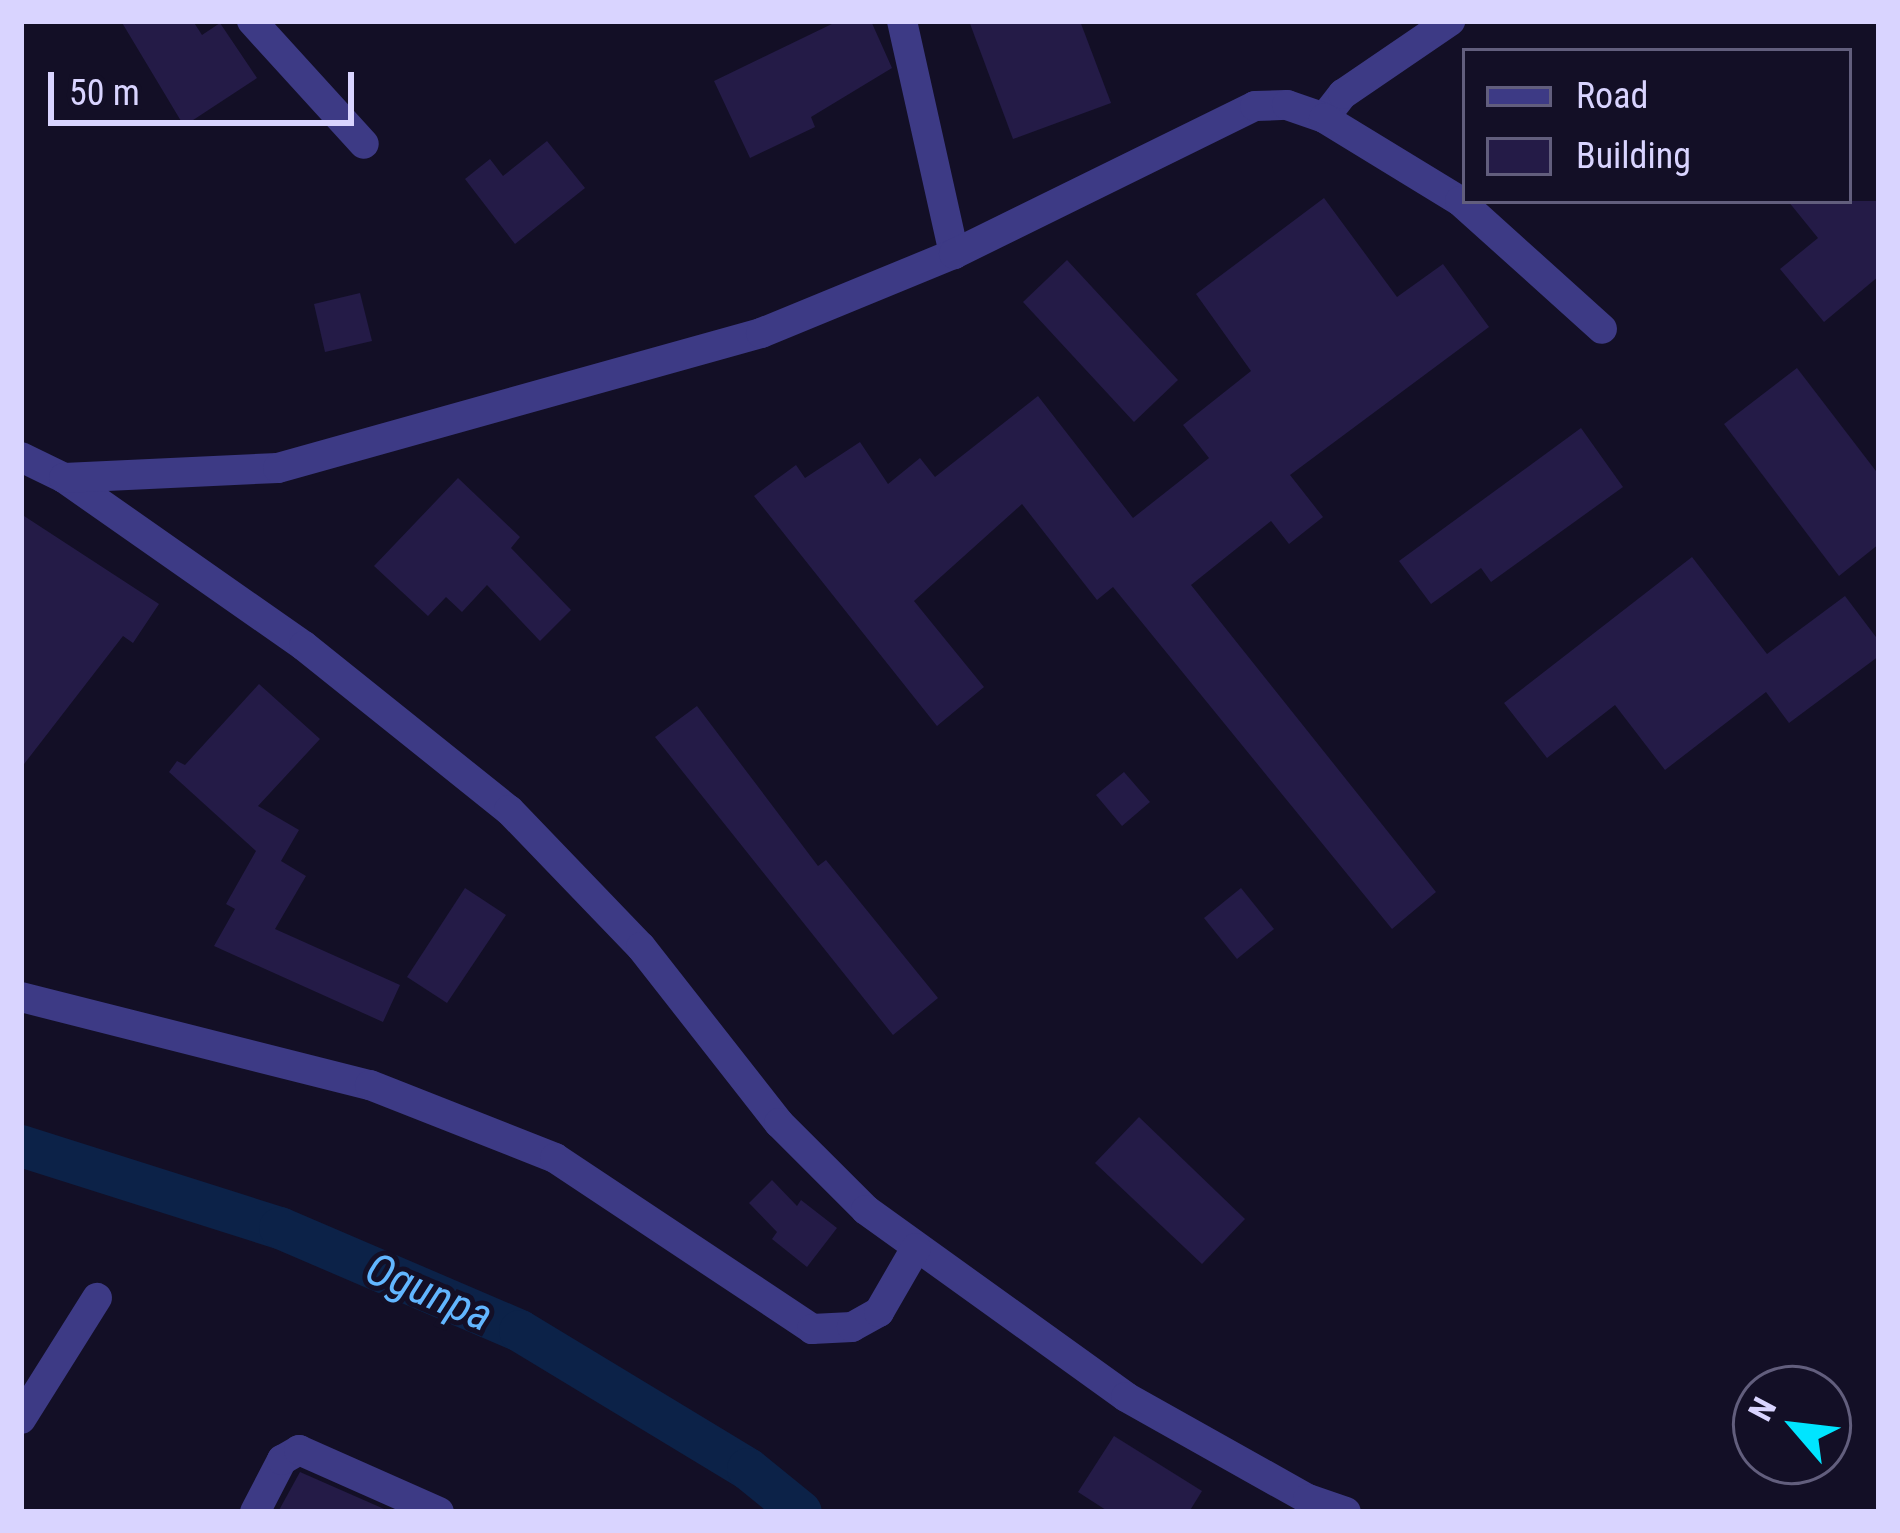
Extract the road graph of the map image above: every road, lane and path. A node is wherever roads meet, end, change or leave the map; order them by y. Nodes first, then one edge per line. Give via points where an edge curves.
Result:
1 (252, 21) edge
2 (902, 21) edge
3 (1450, 21) edge
4 (1324, 118) junction
5 (364, 144) dead end
6 (1462, 204) edge
7 (1462, 204) edge
8 (954, 254) junction
9 (1602, 329) dead end
10 (21, 457) edge
11 (64, 478) junction
12 (21, 997) edge
13 (916, 1248) junction
14 (97, 1298) dead end
15 (21, 1419) edge
16 (255, 1512) edge
17 (440, 1512) edge
18 (1346, 1512) edge

1 - 5 street
2 - 8 street
3 - 4 street via 1343,94
4 - 6 street
4 - 8 street via 1287,105 1255,106
7 - 9 street
8 - 11 street via 761,333 278,468
10 - 11 street
11 - 13 street via 304,646 509,810 641,947 779,1123
12 - 13 street via 370,1085 555,1158 812,1329 852,1327 879,1312
13 - 18 street via 1126,1397
14 - 15 street
16 - 17 street via 282,1460 299,1450

